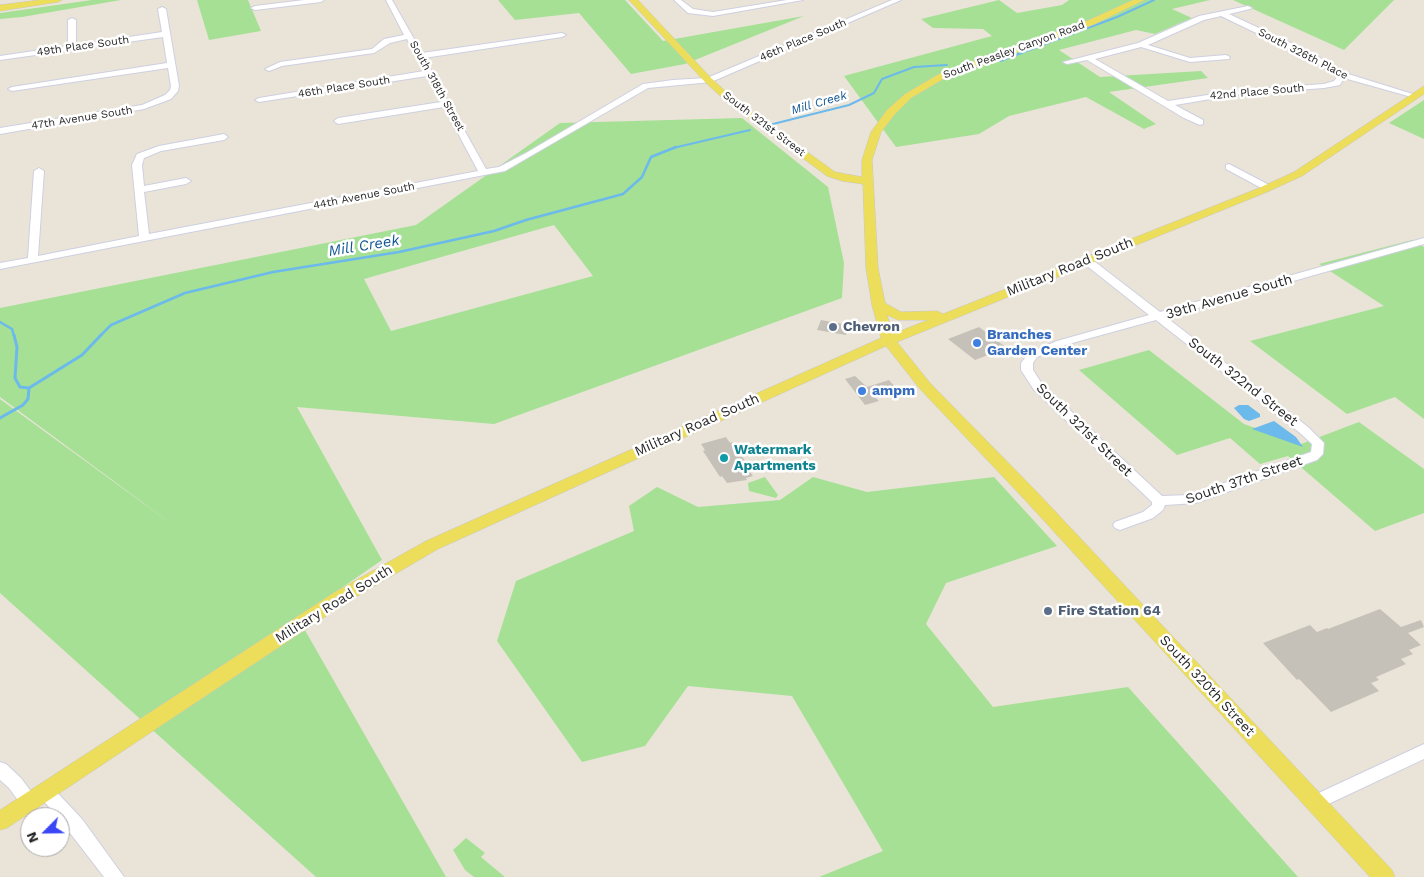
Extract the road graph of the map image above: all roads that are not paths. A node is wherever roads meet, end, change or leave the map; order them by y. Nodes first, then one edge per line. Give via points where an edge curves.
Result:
1 (58, 0) edge
2 (321, 0) edge
3 (389, 0) edge
4 (633, 0) edge
5 (677, 0) edge
6 (800, 0) edge
7 (898, 0) edge
8 (1140, 0) edge
9 (0, 8) edge
10 (255, 8) dead end
11 (1248, 8) dead end
12 (162, 9) dead end
13 (1221, 13) junction
14 (72, 20) dead end
15 (167, 34) junction
16 (562, 35) dead end
17 (409, 36) junction
18 (1141, 45) junction
19 (72, 47) junction
20 (420, 56) junction
21 (1226, 57) dead end
22 (0, 58) edge
23 (1089, 58) junction
24 (1068, 62) dead end
25 (171, 65) junction
26 (269, 69) dead end
27 (430, 73) junction
28 (1342, 75) junction
29 (708, 80) junction
30 (12, 89) dead end
31 (1420, 92) edge
32 (259, 100) dead end
33 (446, 104) junction
34 (1168, 104) junction
35 (338, 121) dead end
36 (1200, 122) dead end
37 (0, 131) edge
38 (224, 138) dead end
39 (1229, 167) dead end
40 (39, 171) dead end
41 (484, 173) junction
42 (186, 181) dead end
43 (868, 181) junction
44 (1268, 188) junction
45 (140, 190) junction
46 (144, 239) junction
47 (1424, 241) edge
48 (33, 260) junction
49 (1086, 260) junction
50 (0, 266) edge
51 (878, 305) junction
52 (953, 314) junction
53 (1159, 317) junction
54 (889, 340) junction
55 (1035, 353) joint
56 (1304, 430) joint
57 (1159, 501) junction
58 (1120, 525) dead end
59 (1424, 751) edge
60 (0, 769) edge
61 (45, 791) junction
62 (29, 802) junction
63 (1316, 802) junction
64 (0, 821) edge
65 (115, 877) edge
66 (1384, 877) edge

1 - 9 main road
2 - 10 street
3 - 17 street, South 318th Street
4 - 29 main road, South 321st Street
5 - 6 street via 702,14
7 - 29 street, 46th Place South
8 - 43 main road, South Peasley Canyon Road via 1083,25 954,71 908,96 876,132 867,160
11 - 13 street
12 - 15 street
13 - 18 street via 1182,25
13 - 28 street, South 326th Place
14 - 19 street
15 - 19 street, 49th Place South
15 - 25 street
16 - 20 street
17 - 20 street, South 318th Street
17 - 26 street via 387,41 374,51 280,64
18 - 21 street via 1190,60
18 - 23 street
19 - 22 street, 49th Place South
20 - 27 street, South 318th Street
23 - 24 street
23 - 34 street
25 - 30 street
25 - 37 street, 47th Avenue South via 174,91 163,101 130,110
27 - 32 street, 46th Place South
27 - 33 street, South 318th Street
28 - 31 street, South 326th Place
28 - 34 street, 42nd Place South via 1337,83 1324,86 1241,92
29 - 41 street, 44th Avenue South via 646,86 516,162
29 - 43 main road, South 321st Street via 731,101 831,174
31 - 44 main road, Military Road South via 1298,174
33 - 35 street
33 - 41 street, South 318th Street
34 - 36 street
38 - 45 street via 142,154 137,165
39 - 44 street
40 - 48 street
41 - 46 street, 44th Avenue South
42 - 45 street
43 - 51 main road, South Peasley Canyon Road via 872,268
44 - 49 main road, Military Road South
45 - 46 street
46 - 48 street, 44th Avenue South
47 - 53 street, 39th Avenue South
48 - 50 street, 44th Avenue South
49 - 52 main road, Military Road South
49 - 53 street, South 322nd Street
51 - 52 main road via 892,314 910,317
51 - 54 main road, South Peasley Canyon Road
52 - 54 main road, Military Road South
53 - 55 street, 39th Avenue South
53 - 56 street, South 322nd Street
54 - 61 main road, Military Road South via 432,544 341,598
54 - 63 main road, South 320th Street via 925,386
55 - 57 street, South 321st Street via 1027,367 1038,387
56 - 57 street, South 37th Street via 1318,443 1317,454 1312,457 1190,500
57 - 58 street via 1158,507 1148,515
59 - 63 street
60 - 62 street
61 - 62 main road, Military Road South
61 - 65 street via 76,825
62 - 64 main road, Military Road South
63 - 66 main road, South 320th Street

